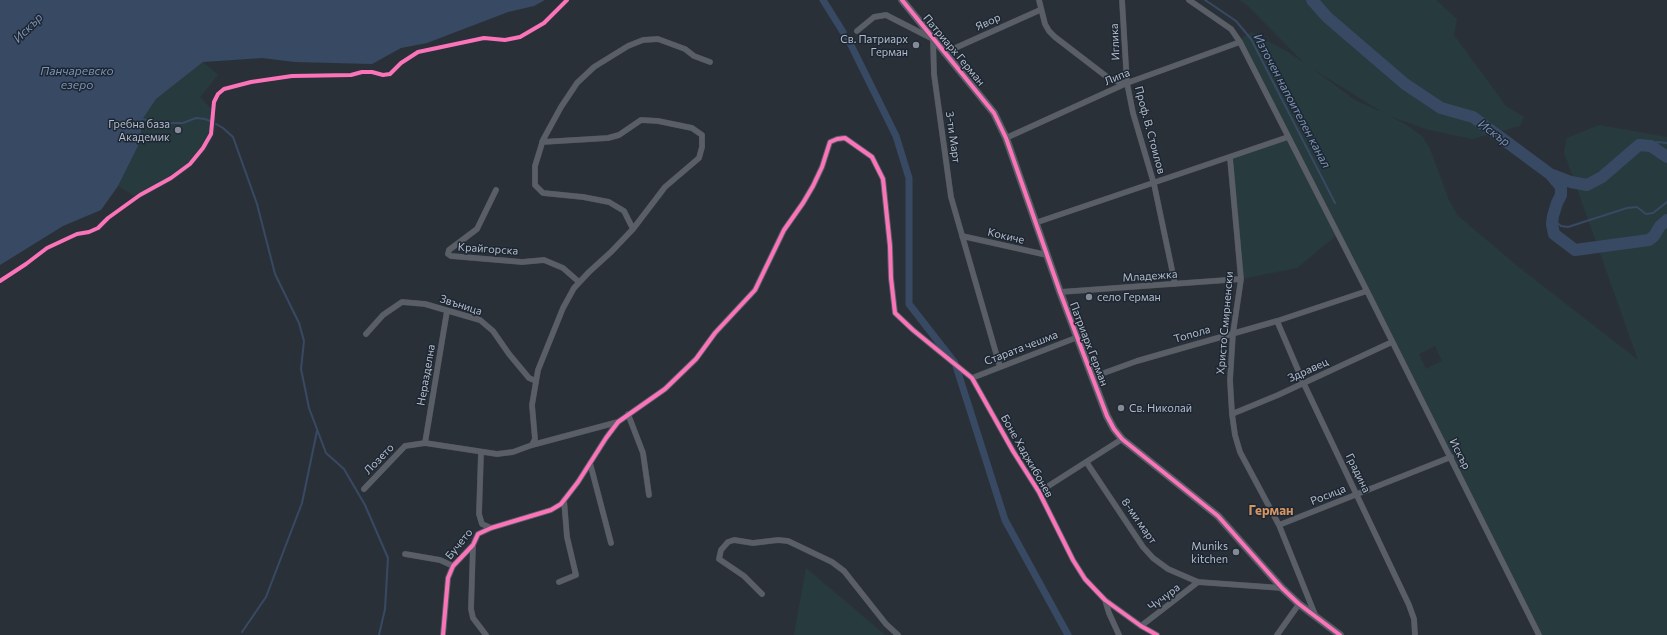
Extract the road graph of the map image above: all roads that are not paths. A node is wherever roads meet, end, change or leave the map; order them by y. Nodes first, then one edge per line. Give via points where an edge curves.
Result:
1 (902, 0) edge
2 (1039, 0) edge
3 (1122, 0) edge
4 (1189, 0) edge
5 (1040, 10) junction
6 (857, 31) dead end
7 (933, 39) junction
8 (1240, 42) junction
9 (944, 53) junction
10 (710, 62) dead end
11 (1127, 83) junction
12 (1288, 137) junction
13 (1006, 138) junction
14 (542, 142) junction
15 (1230, 158) junction
16 (1154, 184) junction
17 (496, 190) dead end
18 (1035, 223) junction
19 (633, 229) junction
20 (962, 236) junction
21 (1046, 255) junction
22 (1241, 279) junction
23 (579, 282) junction
24 (1176, 284) junction
25 (1367, 291) junction
26 (1060, 292) junction
27 (447, 311) junction
28 (1277, 321) junction
29 (1233, 333) junction
30 (366, 334) dead end
31 (1078, 337) junction
32 (1392, 342) junction
33 (1000, 367) junction
34 (1092, 377) junction
35 (972, 378) junction
36 (536, 381) junction
37 (1304, 384) junction
38 (628, 414) junction
39 (1232, 414) junction
40 (618, 422) junction
41 (1122, 439) junction
42 (425, 443) junction
43 (532, 445) junction
44 (481, 453) junction
45 (1451, 457) junction
46 (590, 463) junction
47 (1087, 463) junction
48 (364, 489) dead end
49 (1039, 492) junction
50 (1357, 494) junction
51 (649, 495) dead end
52 (564, 500) junction
53 (1279, 524) junction
54 (491, 528) junction
55 (611, 543) dead end
56 (473, 545) junction
57 (405, 554) dead end
58 (454, 566) junction
59 (559, 582) dead end
60 (1198, 582) junction
61 (1282, 588) junction
62 (762, 594) dead end
63 (1105, 600) junction
64 (1299, 604) junction
65 (1316, 617) junction
66 (1141, 626) junction
67 (442, 635) edge
68 (486, 635) edge
69 (898, 635) edge
70 (1119, 635) edge
71 (1157, 635) edge
72 (1277, 635) edge
73 (1340, 635) edge
74 (1415, 635) edge
75 (1539, 635) edge

1 - 7 street, Патриарх Герман
2 - 5 street, Проф. В. Стоилов
3 - 11 street, Иглика
4 - 8 street, Искър via 1231,29
5 - 9 street, Явор
5 - 11 street, Проф. В. Стоилов via 1045,24 1055,37 1111,80
6 - 7 street via 874,17 886,15
7 - 9 street, Патриарх Герман
7 - 20 street, 3-ти Март via 934,74 941,131 951,197
8 - 11 street, Липа
8 - 12 street, Искър
9 - 13 street, Патриарх Герман via 994,113
10 - 14 street via 658,39 643,40 628,46 594,67 577,83
11 - 13 street, Липа
11 - 16 street, Проф. В. Стоилов
12 - 15 street
12 - 25 street, Искър
13 - 18 street, Патриарх Герман
14 - 19 street via 535,166 535,185 542,193 609,202 624,212
14 - 19 street via 608,138 619,135 642,120 692,128 702,135 700,158 665,187
15 - 16 street
15 - 22 street, Христо Смирненски
16 - 18 street
16 - 24 street, Проф. В. Стоилов
17 - 23 street, Крайгорска via 477,229 449,250 448,254 522,262 544,260 563,268
18 - 21 street, Патриарх Герман
19 - 23 street
20 - 21 street, Кокиче
20 - 33 street, 3-ти Март
21 - 26 street, Патриарх Герман
22 - 24 street, Младежка
22 - 29 street, Христо Смирненски
23 - 36 street via 553,330
24 - 26 street, Младежка
25 - 28 street, Топола
25 - 32 street, Искър
26 - 31 street, Патриарх Герман
27 - 30 street, Звъница via 425,304 402,302 383,315
27 - 36 street, Звъница via 480,320 493,331 529,378
27 - 42 street, Неразделна
28 - 29 street, Топола
28 - 37 street, Градина
29 - 34 street, Топола
29 - 39 street, Христо Смирненски via 1230,380
31 - 33 street, Старата чешма
31 - 34 street, Патриарх Герман
32 - 37 street, Здравец
32 - 45 street, Искър
33 - 35 street, Старата чешма
34 - 41 street, Патриарх Герман via 1107,416
35 - 38 street, Боне Хаджибонев via 895,313 883,178 872,158 845,138 830,142 813,186 784,230 755,290 715,332 680,376
35 - 49 street, Боне Хаджибонев
36 - 43 street via 532,405 535,439
37 - 39 street, Здравец
37 - 50 street, Градина
38 - 40 street, Боне Хаджибонев
38 - 51 street via 643,453
39 - 53 street, Христо Смирненски via 1240,452
40 - 43 street, Лозето
40 - 46 street, Бучето
41 - 47 street
41 - 61 street, Патриарх Герман via 1218,516
42 - 44 street, Лозето
42 - 48 street, Лозето via 405,446
43 - 44 street, Лозето via 513,452
44 - 54 street via 479,514 482,524
45 - 50 street, Росица
45 - 75 street, Искър
46 - 52 street, Бучето
46 - 55 street
47 - 49 street
47 - 60 street, 8-ми март via 1153,558 1168,569
49 - 63 street, Боне Хаджибонев via 1073,560 1085,579
50 - 53 street, Росица
50 - 74 street, Градина via 1409,605 1414,619
52 - 54 street, Бучето via 551,510
52 - 59 street via 567,537 576,575
53 - 65 street, Христо Смирненски
54 - 56 street, Бучето via 478,534
56 - 58 street, Бучето
56 - 68 street via 471,609 473,618
57 - 58 street via 440,560
58 - 67 street, Бучето via 448,578
60 - 61 street, 8-ми март
60 - 66 street, Чучура
61 - 64 street, Патриарх Герман
62 - 69 street via 744,576 719,559 728,542 788,541 832,562 844,571 886,624
63 - 66 street, Боне Хаджибонев
63 - 70 street
64 - 65 street, Патриарх Герман
64 - 72 street
65 - 73 street, Патриарх Герман
66 - 71 street, Боне Хаджибонев

